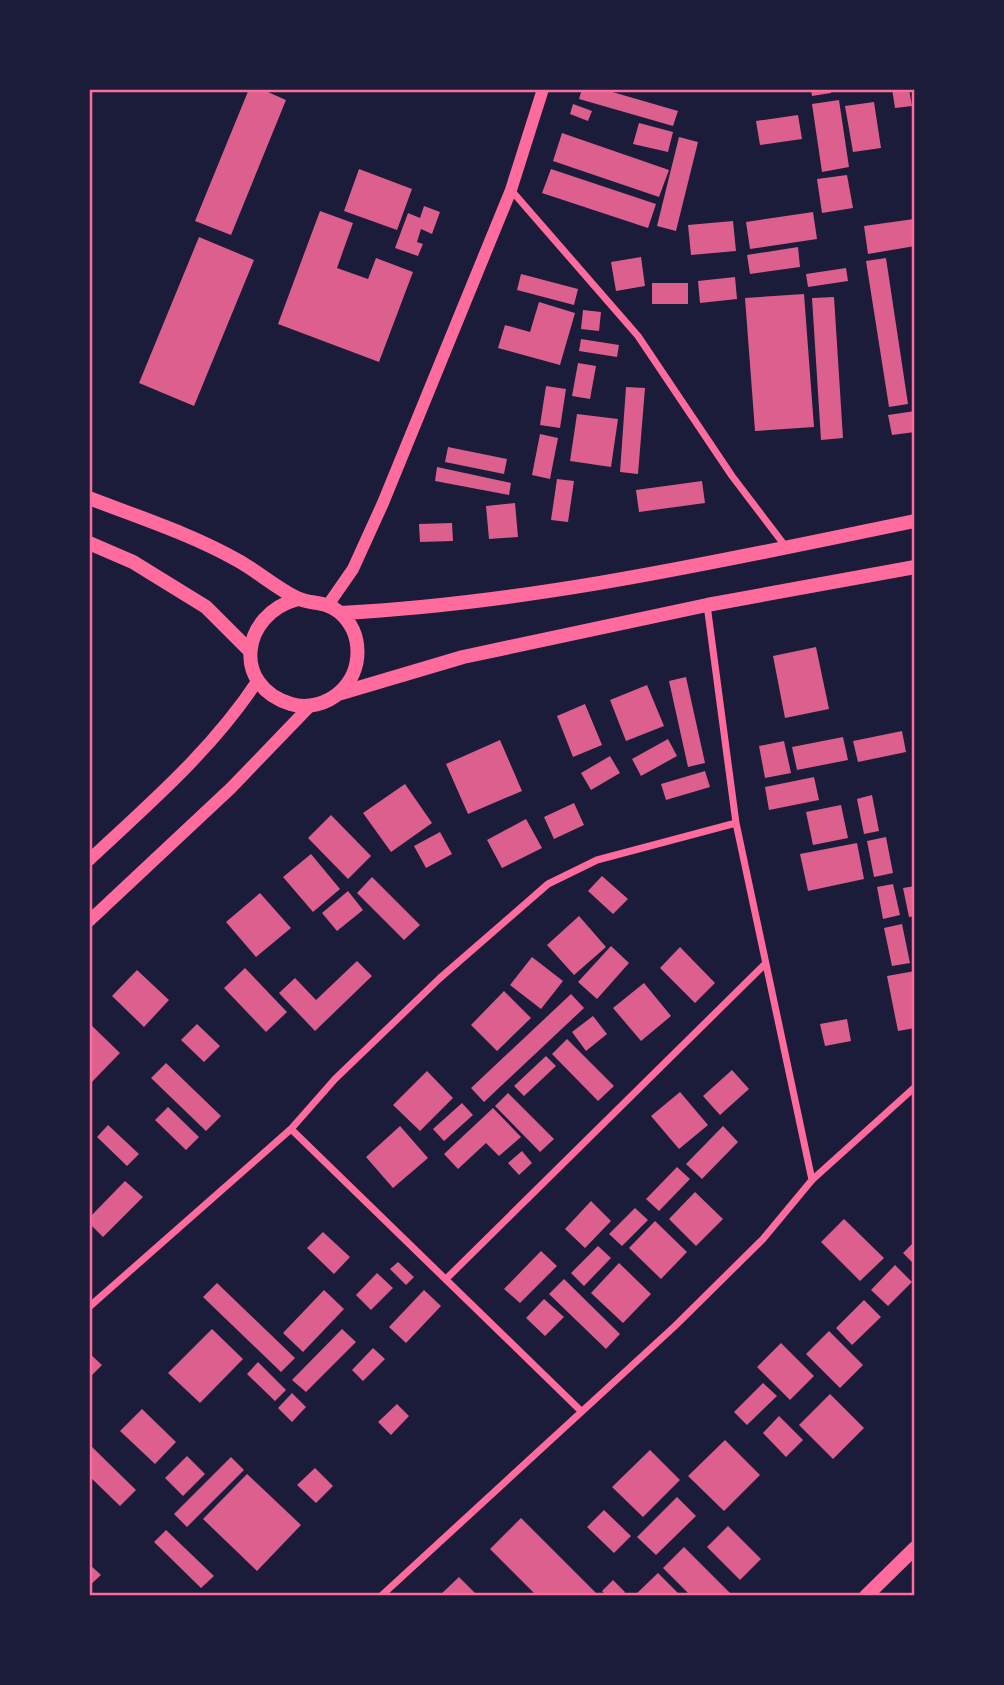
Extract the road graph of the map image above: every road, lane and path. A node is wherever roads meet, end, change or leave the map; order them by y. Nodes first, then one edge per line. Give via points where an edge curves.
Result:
1 (543, 89) edge
2 (511, 190) junction
3 (89, 498) edge
4 (915, 521) edge
5 (89, 543) edge
6 (786, 547) junction
7 (915, 567) edge
8 (298, 599) junction
9 (328, 605) junction
10 (707, 605) junction
11 (341, 613) junction
12 (250, 651) junction
13 (258, 680) junction
14 (338, 694) junction
15 (310, 706) junction
16 (736, 823) junction
17 (89, 860) edge
18 (89, 921) edge
19 (764, 965) junction
20 (915, 1087) edge
21 (290, 1129) junction
22 (812, 1180) junction
23 (446, 1279) junction
24 (89, 1307) edge
25 (580, 1410) junction
26 (915, 1548) edge
27 (381, 1596) edge
28 (866, 1596) edge

1 - 2 street
2 - 6 street via 638,337
2 - 9 street via 383,503 353,569
3 - 8 main road via 235,559
4 - 6 main road
5 - 12 main road via 133,562 206,607
6 - 11 main road via 451,605
7 - 10 main road
8 - 9 main road
8 - 12 main road via 270,611 253,636
9 - 11 main road
10 - 14 main road via 463,657
10 - 16 street
11 - 14 main road via 356,639 358,654 349,683
12 - 13 main road
13 - 15 main road via 280,701
13 - 17 street via 202,754
14 - 15 main road
15 - 18 street via 231,788
16 - 19 street
16 - 21 street via 597,860 548,884 439,978
19 - 22 street
19 - 23 street
20 - 22 street
21 - 23 street
21 - 24 street
22 - 25 street via 675,1326
23 - 25 street
25 - 27 street
26 - 28 main road

